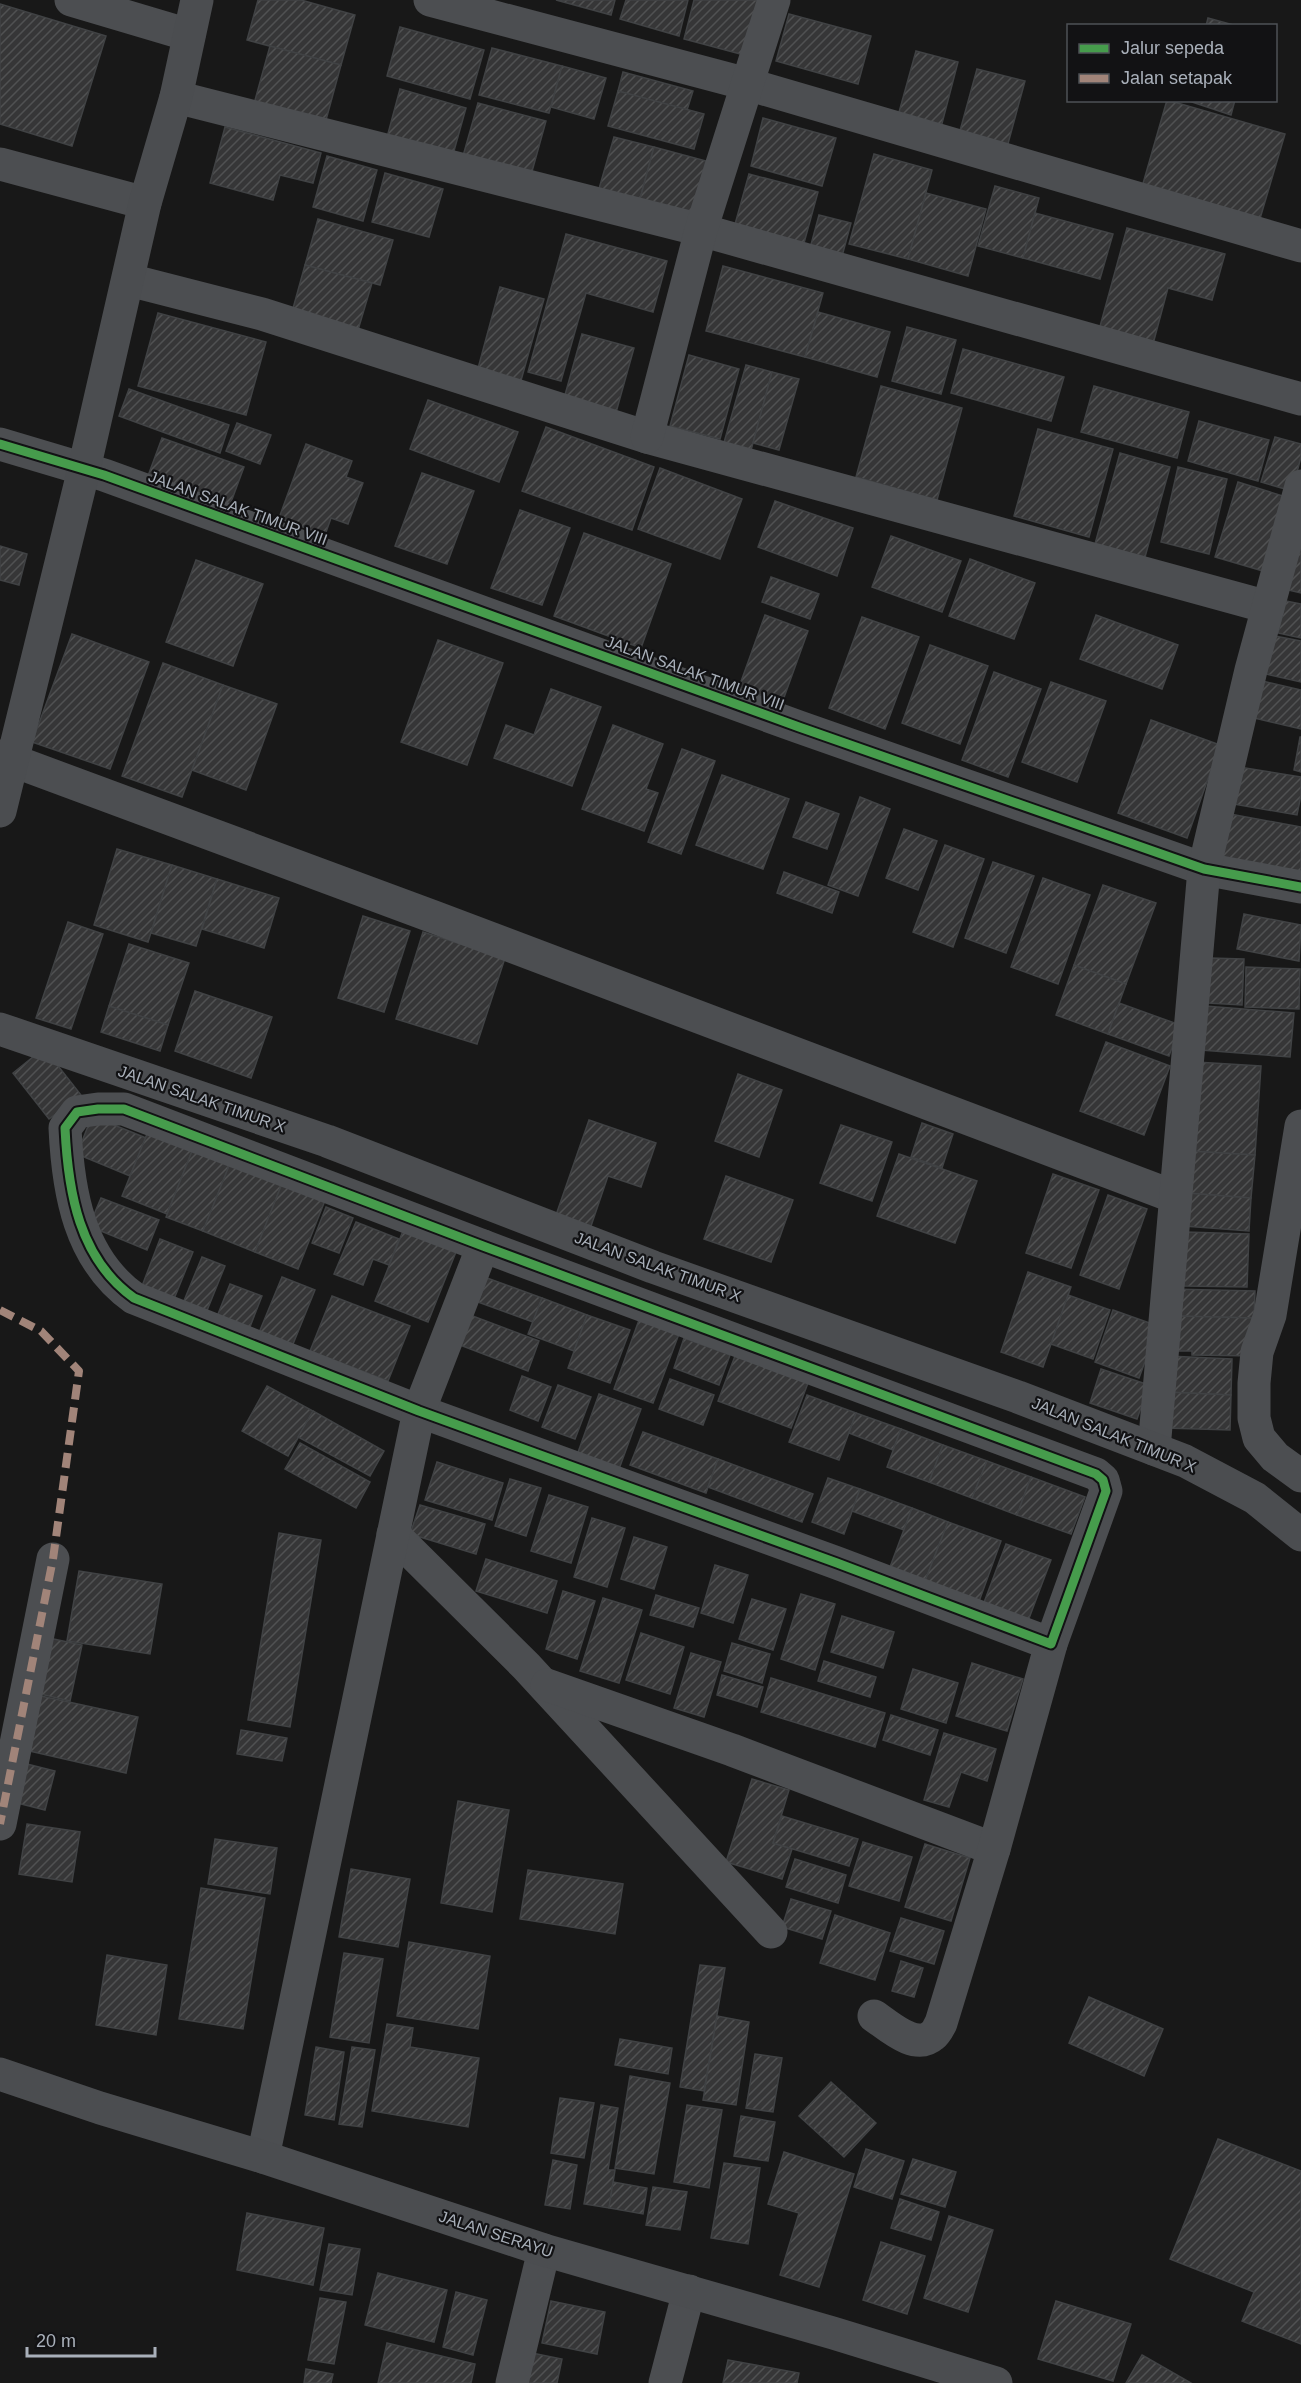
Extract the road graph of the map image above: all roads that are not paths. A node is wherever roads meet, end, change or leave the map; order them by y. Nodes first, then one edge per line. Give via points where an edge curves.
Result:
1 (71, 0) edge
2 (196, 0) edge
3 (430, 0) edge
4 (774, 0) edge
5 (189, 35) junction
6 (747, 84) junction
7 (176, 97) junction
8 (0, 164) edge
9 (145, 203) junction
10 (701, 230) junction
11 (1301, 246) edge
12 (129, 280) junction
13 (1301, 399) edge
14 (647, 436) junction
15 (0, 444) edge
16 (84, 469) junction
17 (1301, 486) edge
18 (1268, 607) junction
19 (6, 758) edge
20 (0, 811) edge
21 (1203, 869) junction
22 (1301, 887) edge
23 (0, 1029) edge
24 (1301, 1126) edge
25 (1175, 1197) junction
26 (483, 1246) junction
27 (419, 1411) junction
28 (1154, 1449) junction
29 (1301, 1476) edge
30 (1301, 1535) edge
31 (390, 1547) junction
32 (53, 1559) dead end
33 (1051, 1644) junction
34 (542, 1683) junction
35 (0, 1824) edge
36 (994, 1849) junction
37 (771, 1932) dead end
38 (874, 2016) dead end
39 (0, 2074) edge
40 (262, 2157) junction
41 (544, 2250) junction
42 (689, 2291) junction
43 (512, 2383) edge
44 (665, 2383) edge
45 (996, 2383) edge

1 - 5 street
2 - 5 street
3 - 6 street
4 - 6 street
5 - 7 street
6 - 10 street
6 - 11 street
7 - 9 street
7 - 10 street
8 - 9 street
9 - 12 street
10 - 13 street
10 - 14 street
12 - 14 street via 262,314
12 - 16 street
14 - 18 street
15 - 16 street, JALAN SALAK TIMUR VIII
16 - 19 street
16 - 21 street, JALAN SALAK TIMUR VIII
17 - 18 street
18 - 21 street
19 - 20 street
19 - 25 street
21 - 22 street, JALAN SALAK TIMUR VIII
21 - 25 street
23 - 28 street, JALAN SALAK TIMUR X via 327,1141 653,1267
24 - 29 street via 1270,1315 1257,1352 1254,1418 1259,1438 1275,1457
25 - 28 street
26 - 27 street
26 - 27 street via 124,1109 77,1112 65,1128 70,1183 87,1246 117,1287 134,1299
26 - 33 street via 1096,1474 1106,1491
27 - 31 street
27 - 33 street
28 - 30 street, JALAN SALAK TIMUR X via 1255,1498
31 - 34 street
31 - 40 street
32 - 35 street
33 - 36 street
34 - 36 street
34 - 37 street
36 - 38 street via 941,2024 932,2036 918,2040 906,2038
39 - 40 street, JALAN SERAYU
40 - 41 street, JALAN SERAYU
41 - 42 street, JALAN SERAYU
41 - 43 street
42 - 44 street
42 - 45 street, JALAN SERAYU

